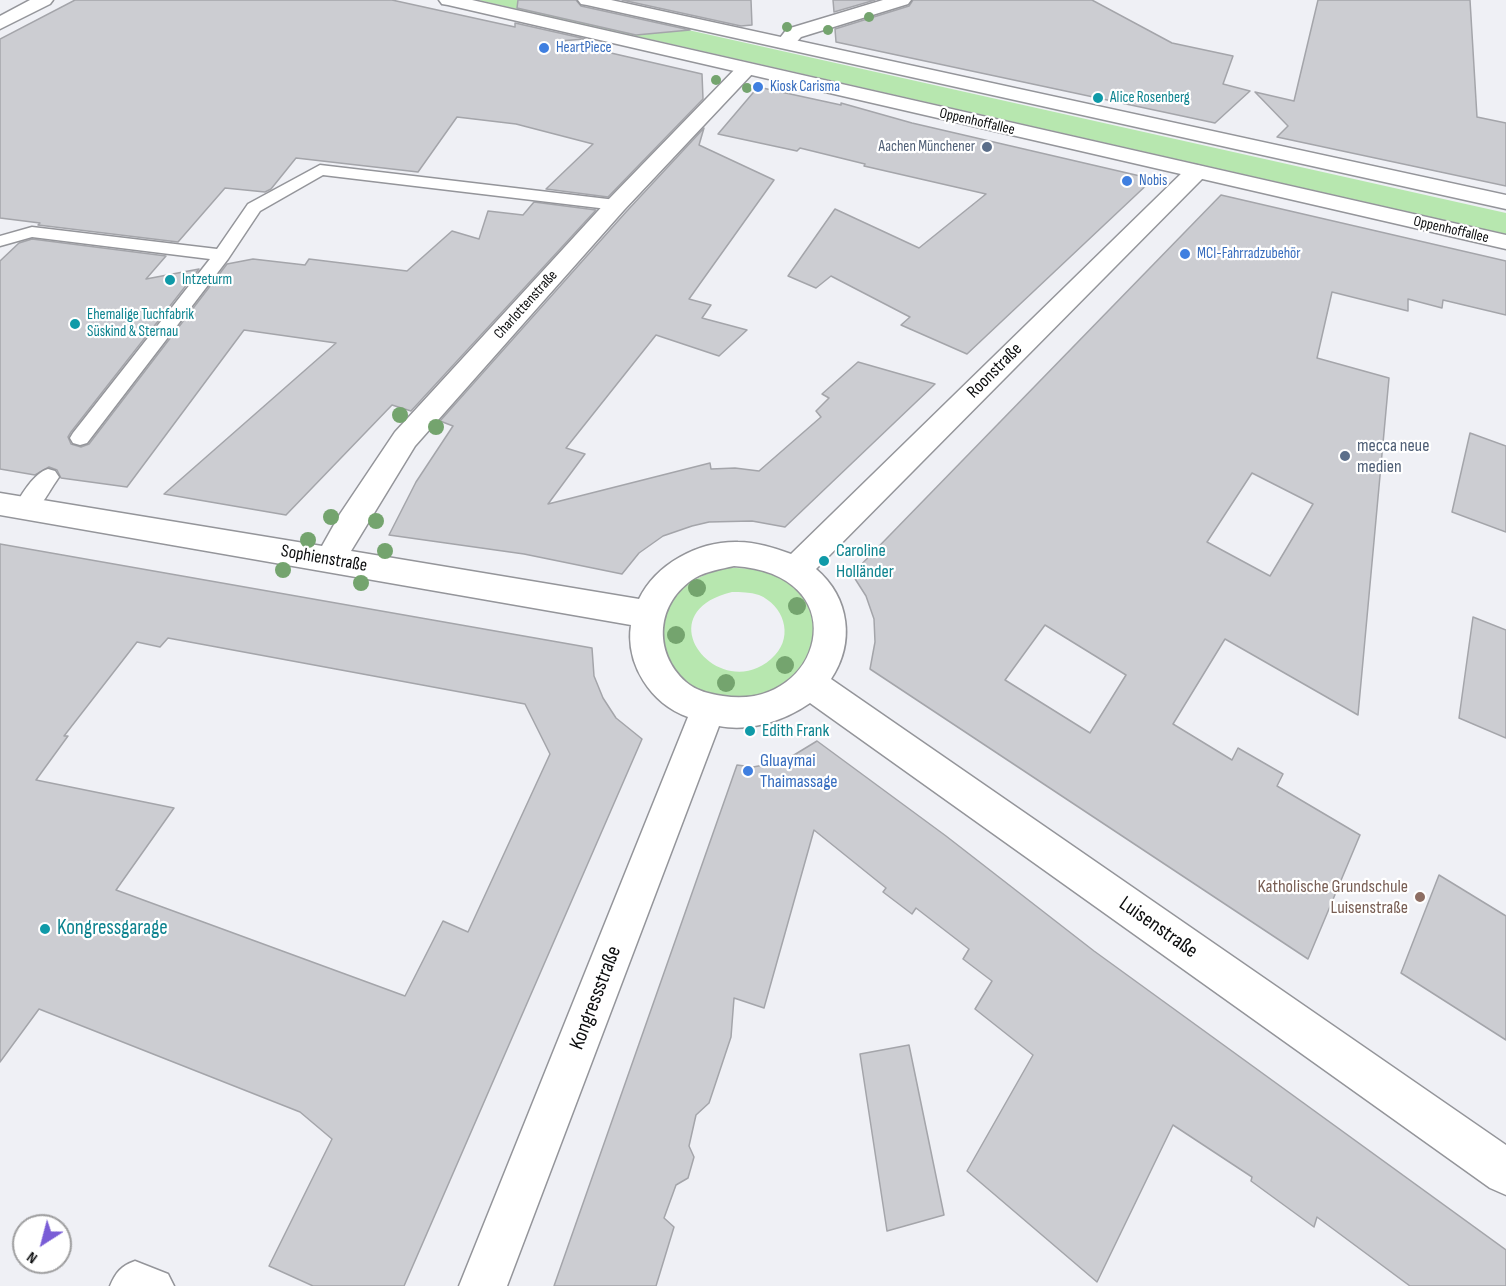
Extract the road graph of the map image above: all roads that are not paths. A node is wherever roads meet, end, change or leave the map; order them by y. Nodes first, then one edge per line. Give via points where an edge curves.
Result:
1 (44, 0) edge
2 (448, 0) edge
3 (587, 0) edge
4 (902, 0) edge
5 (0, 23) edge
6 (785, 43) junction
7 (746, 69) junction
8 (1196, 172) junction
9 (1506, 202) edge
10 (616, 205) junction
11 (0, 241) edge
12 (1506, 242) edge
13 (222, 255) junction
14 (80, 438) dead end
15 (48, 477) dead end
16 (12, 506) edge
17 (330, 560) junction
18 (795, 570) junction
19 (647, 614) junction
20 (810, 684) junction
21 (708, 709) junction
22 (1506, 1172) edge
23 (128, 1286) edge
24 (156, 1286) edge
25 (483, 1286) edge

1 - 5 street
2 - 7 street, Oppenhoffallee
3 - 6 street, Oppenhoffallee
4 - 6 street via 794,33
6 - 9 street, Oppenhoffallee
7 - 8 street, Oppenhoffallee
7 - 10 street, Charlottenstraße
8 - 12 street, Oppenhoffallee
8 - 18 street, Roonstraße
10 - 13 lane via 320,170 255,208
10 - 17 street, Charlottenstraße via 405,440
11 - 13 lane via 32,232
13 - 14 lane
15 - 16 lane
16 - 17 street, Sophienstraße
17 - 19 street, Sophienstraße
18 - 19 street via 755,555 705,559 668,581
18 - 20 street via 825,603 831,624 827,658
19 - 21 street via 644,630 652,667 676,694
20 - 21 street via 789,700 764,710 735,713
20 - 22 street, Luisenstraße
21 - 25 street, Kongressstraße
23 - 24 lane via 135,1278

